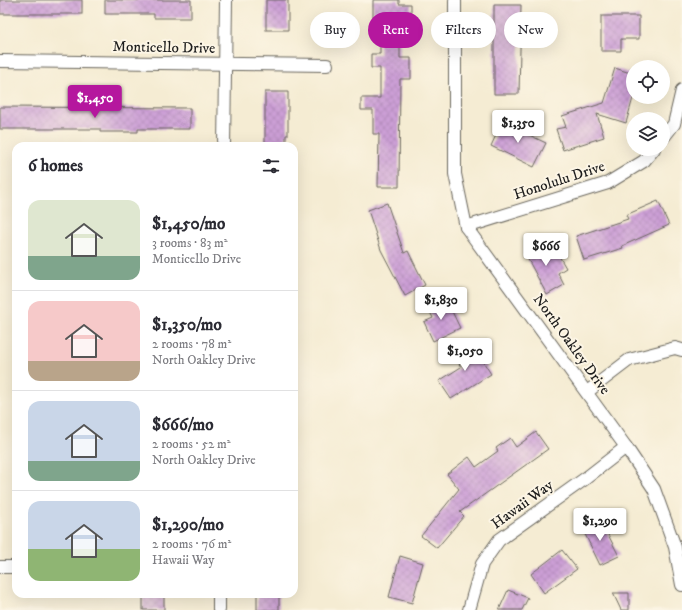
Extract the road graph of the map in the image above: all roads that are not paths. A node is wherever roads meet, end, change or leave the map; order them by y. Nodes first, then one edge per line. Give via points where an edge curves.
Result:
1 (226, 0) edge
2 (455, 0) edge
3 (0, 60) edge
4 (225, 63) junction
5 (327, 65) dead end
6 (682, 90) edge
7 (670, 129) edge
8 (224, 142) edge
9 (648, 156) edge
10 (466, 227) junction
11 (682, 350) edge
12 (587, 392) junction
13 (626, 447) junction
14 (0, 567) edge
15 (12, 567) edge
16 (682, 585) edge
17 (219, 598) edge
18 (218, 610) edge
19 (469, 610) edge

1 - 4 street
2 - 10 street, North Oakley Drive via 455,174
3 - 4 street, Monticello Drive
4 - 5 street, Monticello Drive
4 - 8 street
6 - 7 street via 674,124
9 - 10 street, Honolulu Drive via 608,183
10 - 12 street, North Oakley Drive
11 - 12 street via 675,348 629,360
12 - 13 street, North Oakley Drive
13 - 16 street, North Oakley Drive via 654,489 675,547
13 - 19 street, Hawaii Way via 499,540 482,564
14 - 15 street
17 - 18 street

